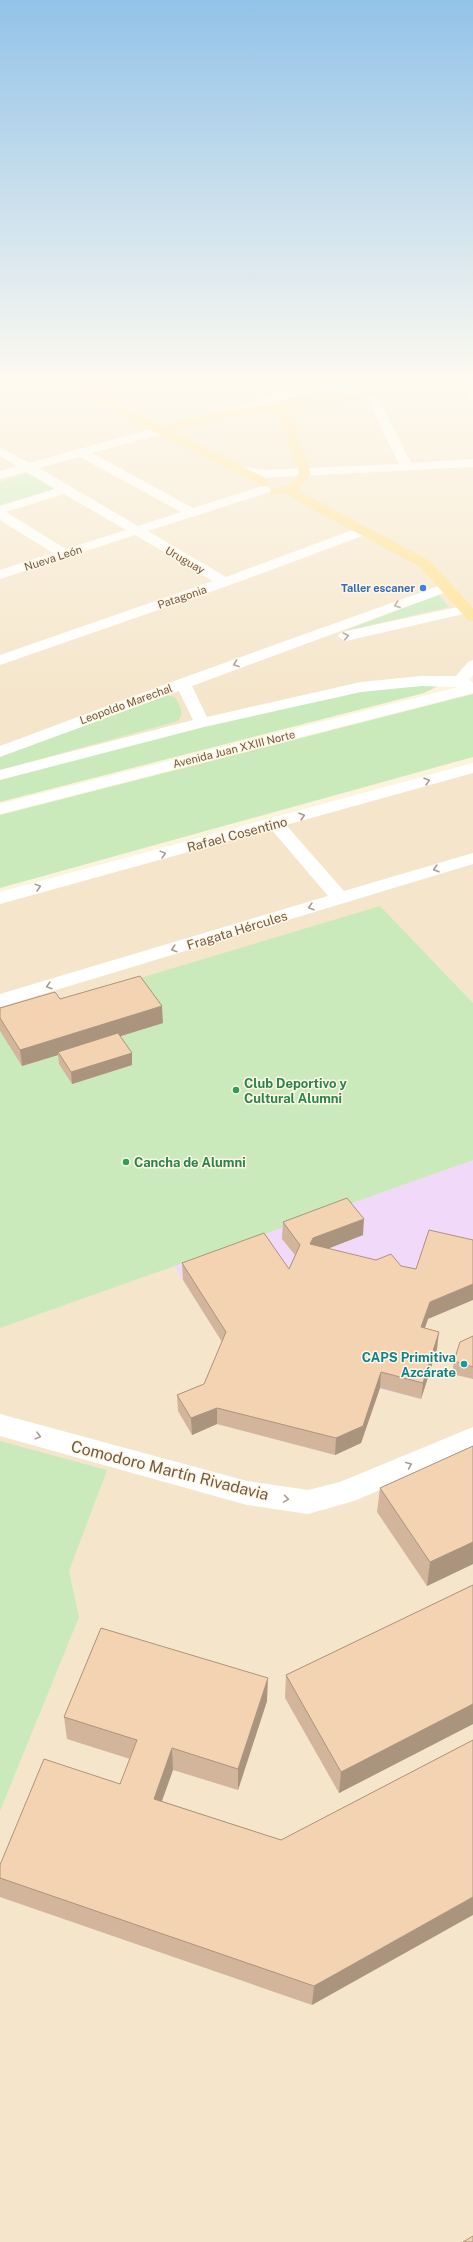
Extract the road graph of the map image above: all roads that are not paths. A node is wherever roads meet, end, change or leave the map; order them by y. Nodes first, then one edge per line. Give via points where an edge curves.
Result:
1 (61, 486) edge
2 (143, 486) edge
3 (264, 486) joint
4 (292, 487) joint
5 (67, 489) junction
6 (0, 510) edge
7 (192, 512) junction
8 (0, 514) edge
9 (134, 531) junction
10 (363, 531) junction
11 (64, 554) junction
12 (0, 574) edge
13 (225, 582) junction
14 (447, 587) junction
15 (470, 613) edge
16 (253, 658) junction
17 (0, 660) edge
18 (473, 665) edge
19 (183, 683) junction
20 (467, 686) edge
21 (202, 723) junction
22 (0, 752) edge
23 (473, 768) edge
24 (0, 775) edge
25 (0, 809) edge
26 (276, 824) junction
27 (473, 858) edge
28 (0, 898) edge
29 (340, 898) junction
30 (0, 1001) edge
31 (0, 1425) edge
32 (473, 1438) edge

1 - 5 street, Uruguay
2 - 7 street
3 - 4 main road via 276,492
3 - 7 street, Nueva León
4 - 10 main road
5 - 6 street
5 - 9 street, Uruguay
7 - 9 street, Nueva León
8 - 11 street
9 - 11 street, Nueva León
9 - 13 street, Uruguay
10 - 13 street, Patagonia
10 - 14 main road via 425,564
11 - 12 street, Nueva León
13 - 17 street, Patagonia
14 - 15 main road
14 -> 16 street, Leopoldo Marechal
16 -> 15 street, Leopoldo Marechal
16 -> 19 street, Leopoldo Marechal
18 - 20 street
19 - 21 street
19 - 22 street, Leopoldo Marechal
20 - 21 street via 421,681 361,687
20 - 25 street, Avenida Juan XXIII Norte
21 - 24 street
26 -> 23 street, Rafael Cosentino
28 -> 26 street, Rafael Cosentino
26 - 29 street
27 -> 29 street, Fragata Hércules
29 -> 30 street, Fragata Hércules
31 -> 32 street, Comodoro Martín Rivadavia via 247,1493 308,1502 344,1493

